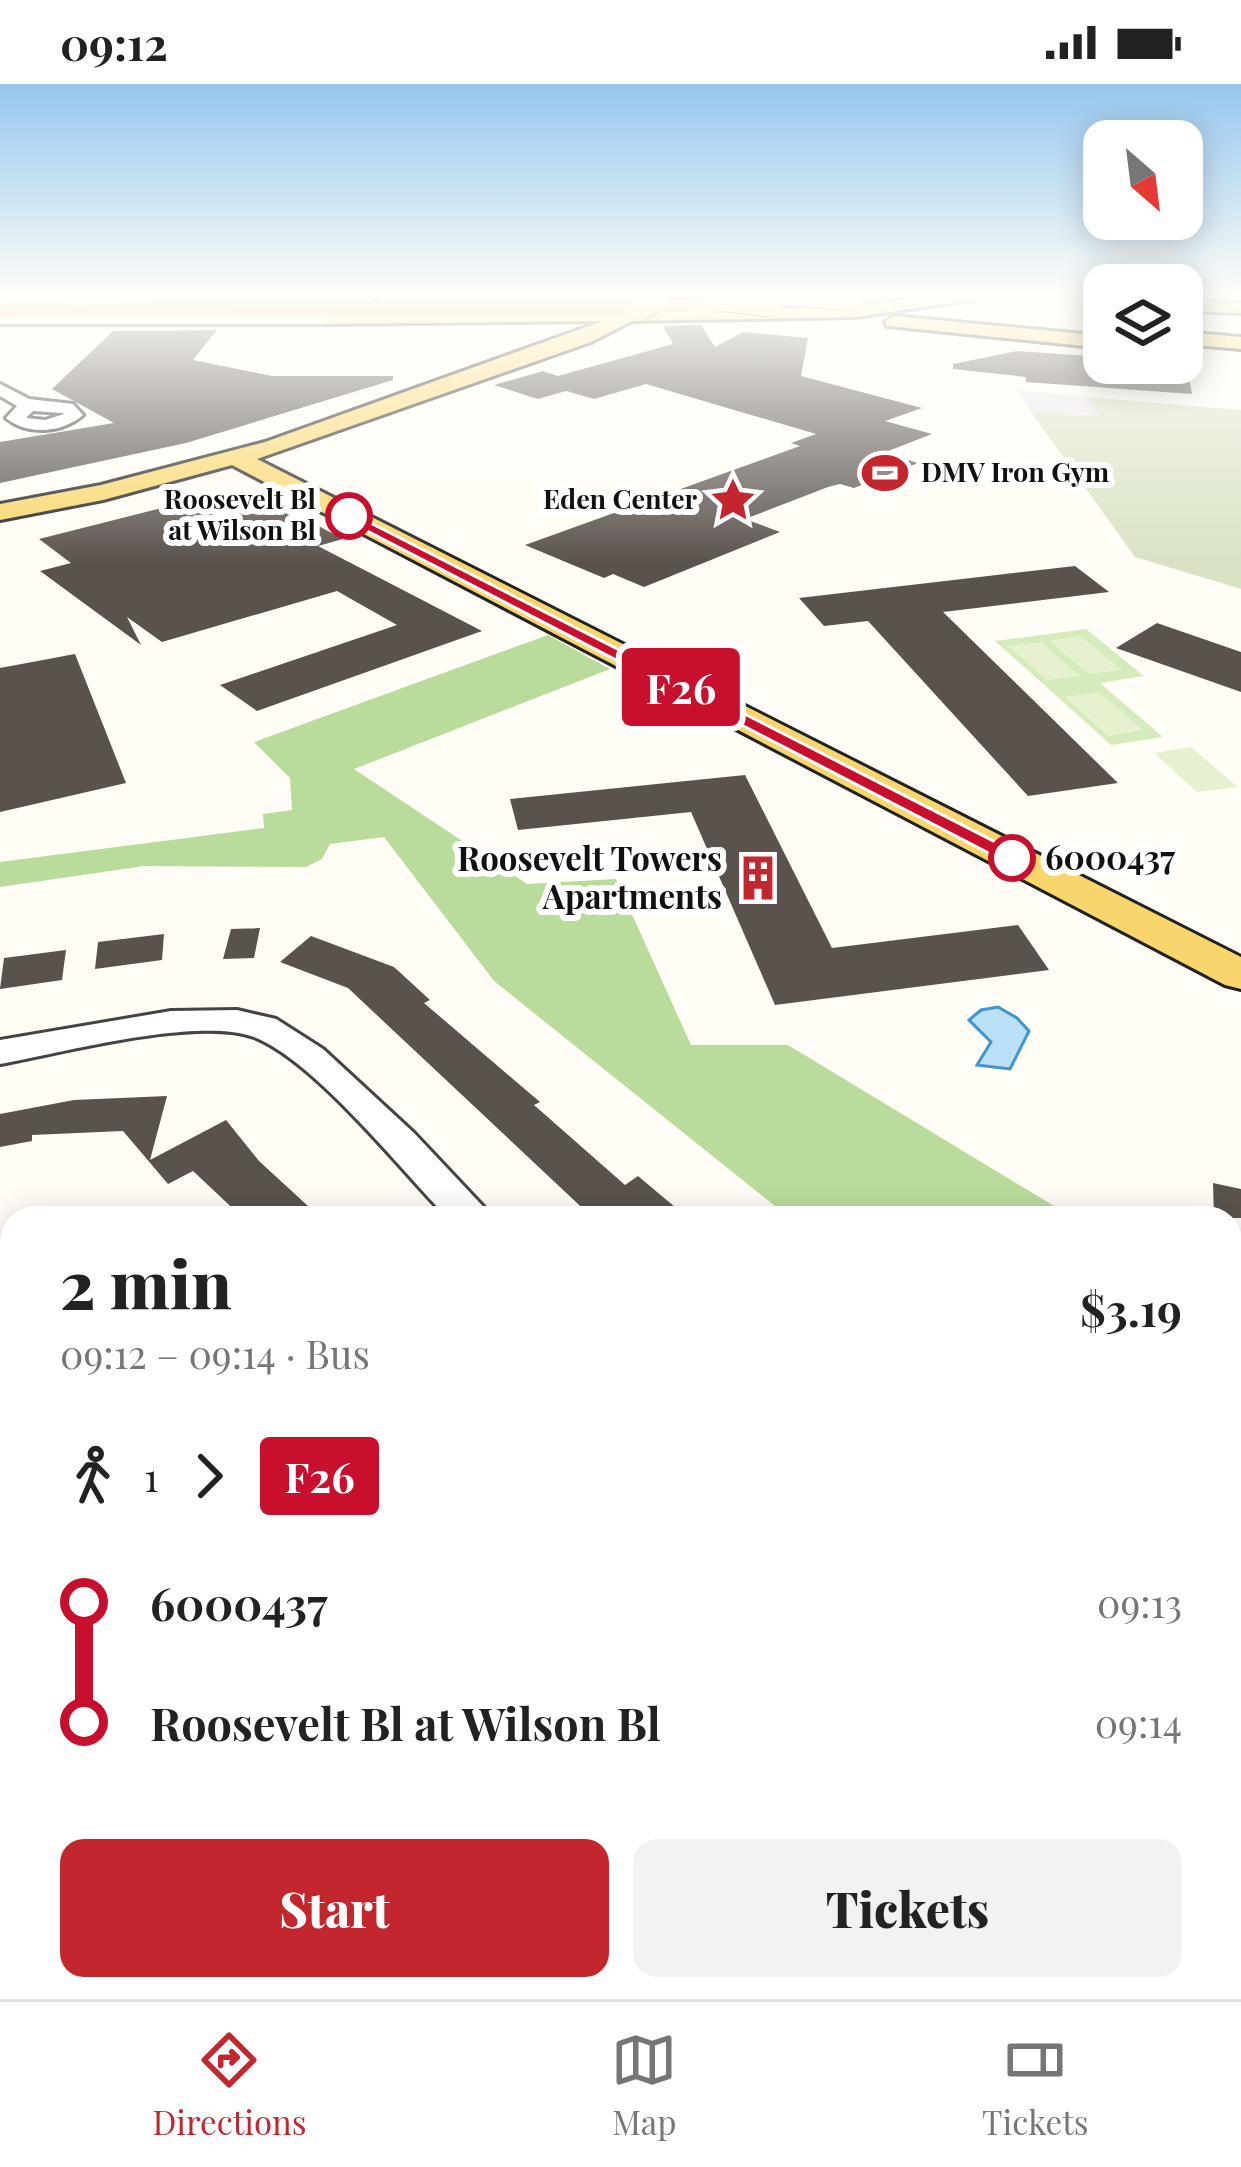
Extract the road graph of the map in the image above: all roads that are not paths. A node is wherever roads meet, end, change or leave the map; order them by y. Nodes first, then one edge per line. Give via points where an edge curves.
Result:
1 (451, 384) edge
2 (0, 389) edge
3 (25, 404) dead end
4 (248, 455) junction
5 (0, 512) edge
6 (1241, 939) edge
7 (1241, 975) edge
8 (0, 1052) edge
9 (461, 1206) edge

1 - 4 main road
2 - 3 street
4 - 5 main road
4 - 6 main road
4 - 7 main road
8 - 9 street via 225,1021 259,1025 288,1040

